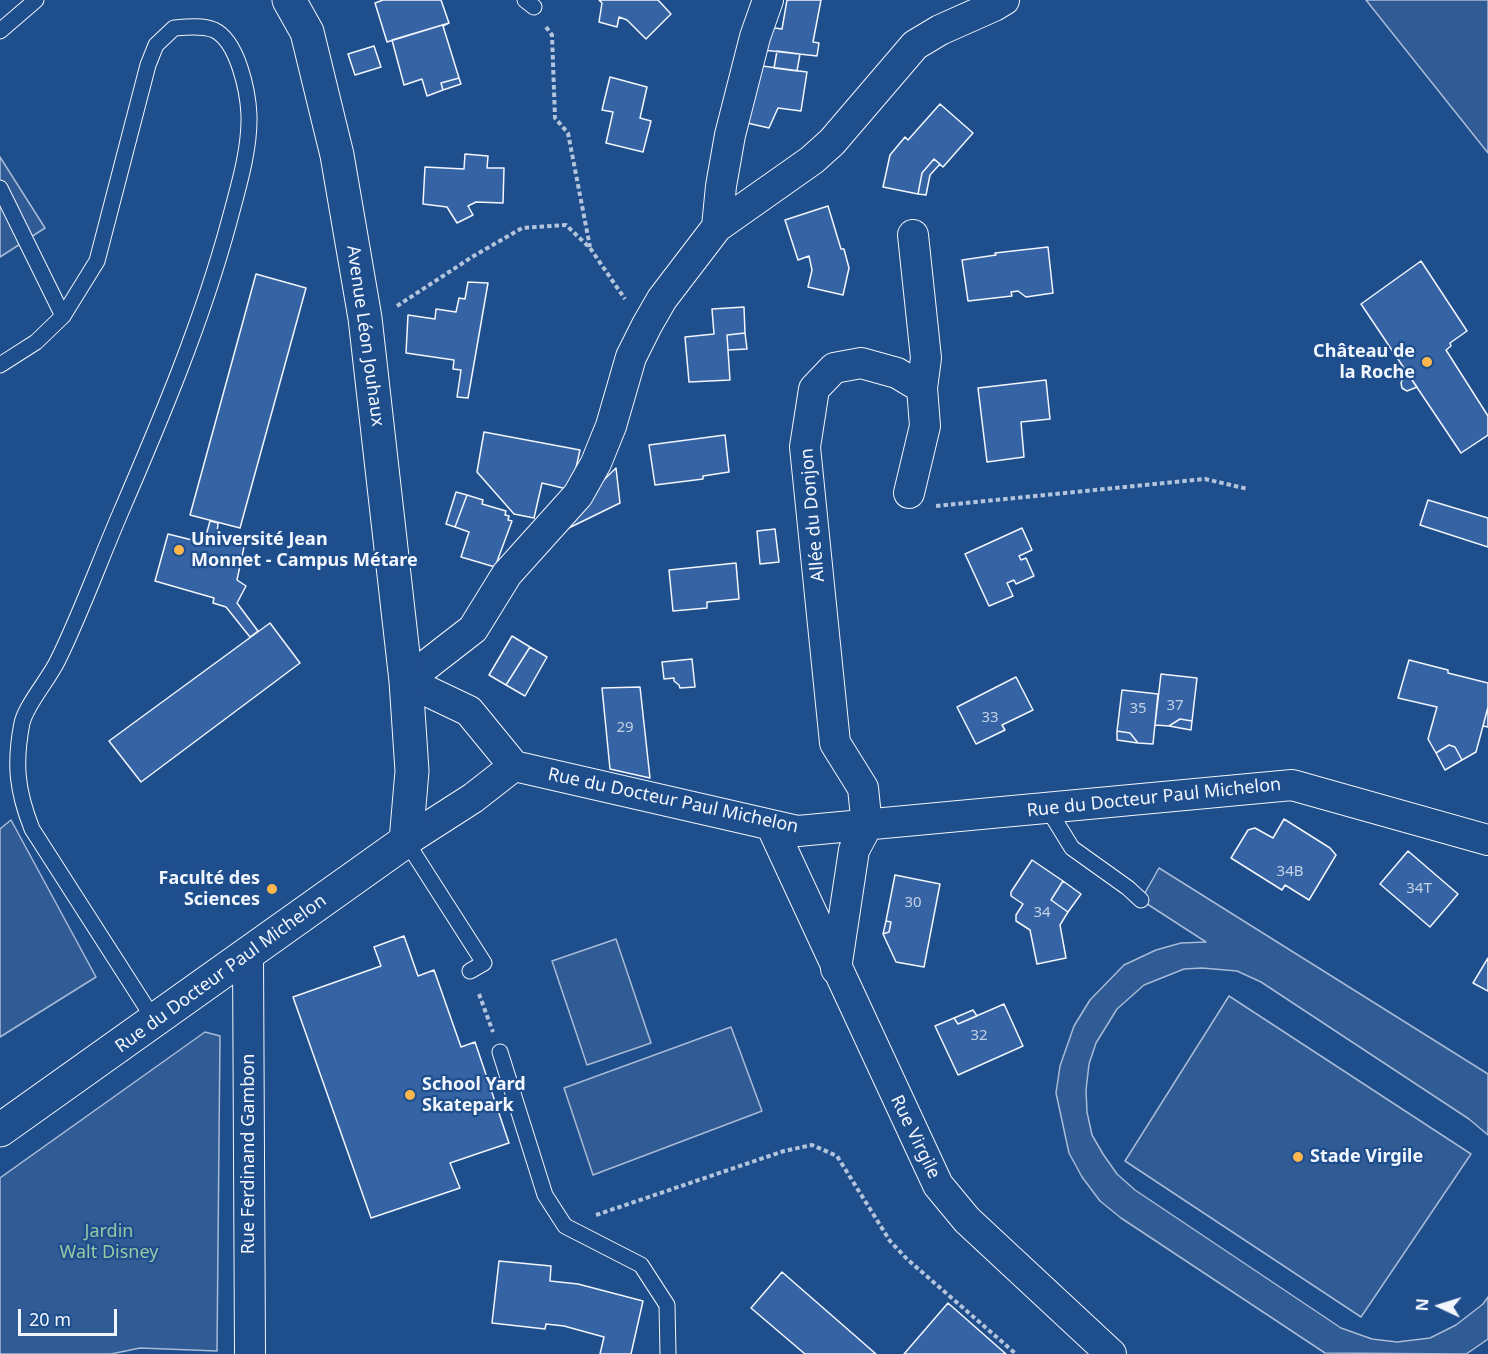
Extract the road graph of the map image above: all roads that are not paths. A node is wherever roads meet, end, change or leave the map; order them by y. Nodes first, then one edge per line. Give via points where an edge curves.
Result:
1 (36, 0) edge
2 (289, 0) edge
3 (768, 0) edge
4 (1004, 0) edge
5 (0, 31) edge
6 (0, 188) edge
7 (717, 227) junction
8 (913, 235) dead end
9 (63, 316) junction
10 (0, 365) edge
11 (922, 388) junction
12 (909, 493) road end
13 (406, 681) junction
14 (514, 766) junction
15 (1048, 808) junction
16 (771, 825) junction
17 (867, 826) junction
18 (1488, 840) edge
19 (406, 841) junction
20 (1141, 900) dead end
21 (248, 954) junction
22 (836, 969) junction
23 (470, 971) road end
24 (155, 1021) junction
25 (500, 1052) road end
26 (0, 1130) edge
27 (250, 1354) edge
28 (668, 1354) edge
29 (1111, 1354) edge

1 - 5 lane
2 - 13 street, Avenue Léon Jouhaux via 307,32 337,155 365,318
3 - 7 street via 730,135
4 - 7 street via 915,45 832,142
6 - 9 lane
7 - 13 street via 647,325 631,357 596,464 578,495 507,574 473,629
8 - 11 street via 926,358
9 - 10 lane via 36,342
9 - 24 lane via 97,261 156,45 174,27 215,30 231,46 244,80 249,116 224,240 163,415 57,662 23,721 18,751 17,779 32,829
11 - 12 street via 925,426
11 - 17 street, Allée du Donjon via 897,373 861,363 834,368 814,389 805,447 835,742 863,788
13 - 14 street via 469,711
13 - 19 street, Avenue Léon Jouhaux via 412,771
14 - 16 street, Rue du Docteur Paul Michelon
14 - 19 street, Rue du Docteur Paul Michelon
15 - 17 street, Rue du Docteur Paul Michelon
15 - 18 street, Rue du Docteur Paul Michelon via 1292,785
15 - 20 lane via 1072,848
16 - 17 street, Rue du Docteur Paul Michelon via 798,831
16 - 22 street, Rue Virgile
17 - 22 street via 854,850
19 - 21 street, Rue du Docteur Paul Michelon
19 - 23 lane via 484,963
21 - 24 street, Rue du Docteur Paul Michelon
21 - 27 street, Rue Ferdinand Gambon
22 - 29 street, Rue Virgile via 938,1185 967,1220
24 - 26 street, Rue du Docteur Paul Michelon
25 - 28 lane via 545,1195 565,1226 642,1265 667,1305

